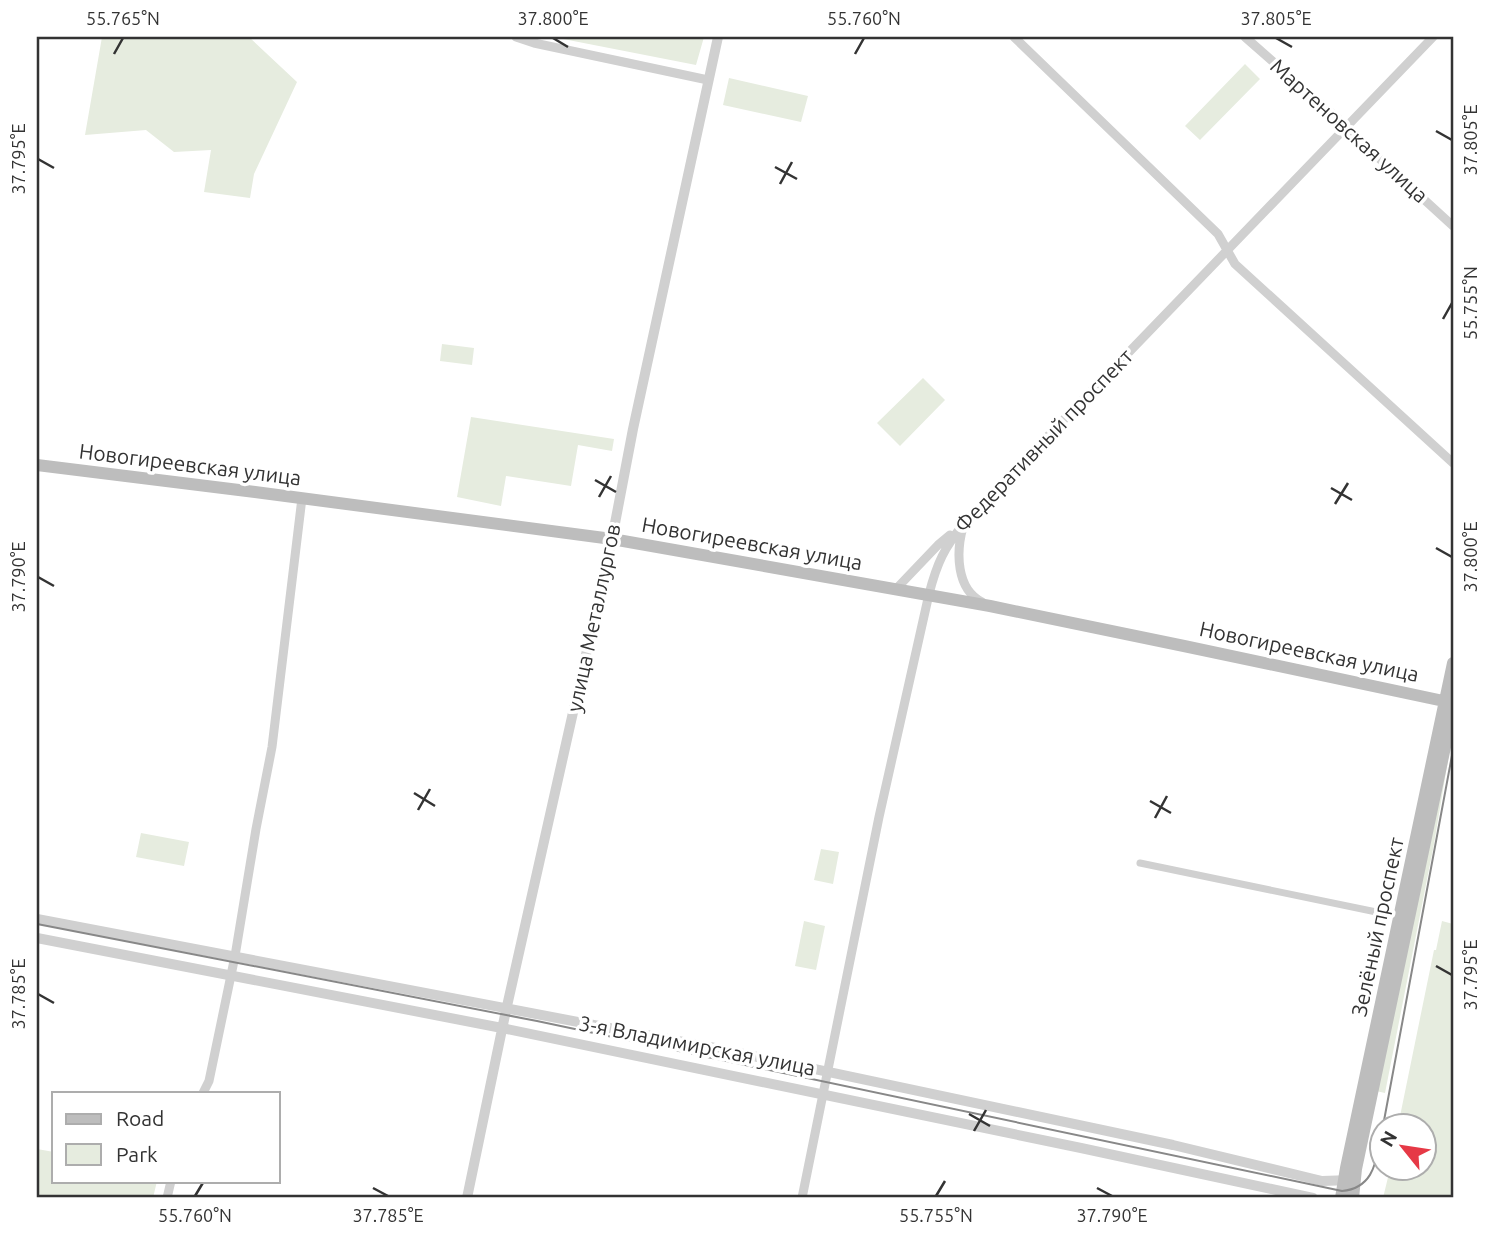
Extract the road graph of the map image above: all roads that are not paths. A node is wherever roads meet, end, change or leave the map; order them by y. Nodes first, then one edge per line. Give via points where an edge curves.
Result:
1 (516, 37) edge
2 (718, 37) edge
3 (1014, 37) edge
4 (1245, 37) edge
5 (1433, 37) edge
6 (708, 80) junction
7 (1346, 127) junction
8 (1453, 226) edge
9 (1227, 251) junction
10 (1453, 463) edge
11 (37, 466) edge
12 (302, 498) junction
13 (965, 522) junction
14 (612, 539) junction
15 (895, 589) junction
16 (929, 594) junction
17 (990, 606) junction
18 (1453, 663) edge
19 (1450, 704) edge
20 (1140, 863) dead end
21 (1386, 914) dead end
22 (37, 919) edge
23 (37, 938) edge
24 (235, 956) junction
25 (230, 975) junction
26 (507, 1008) junction
27 (502, 1028) junction
28 (828, 1072) junction
29 (204, 1092) edge
30 (823, 1095) junction
31 (1349, 1180) junction
32 (467, 1198) edge
33 (802, 1198) edge
34 (1313, 1198) edge
35 (1341, 1198) edge
36 (1353, 1198) edge

1 - 6 street
2 - 6 street, улица Металлургов
3 - 9 street via 1218,234
4 - 7 street, Мартеновская улица
5 - 7 street, Федеративный проспект
6 - 14 street, улица Металлургов
7 - 8 street, Мартеновская улица
7 - 9 street, Федеративный проспект
9 - 10 street via 1235,264
9 - 13 street, Федеративный проспект
11 - 12 main road, Новогиреевская улица
12 - 14 main road, Новогиреевская улица
12 - 24 street via 272,747
13 - 15 street
13 - 16 street, Федеративный проспект via 950,540
13 - 17 street via 959,563 963,577 968,592
14 - 15 main road, Новогиреевская улица
14 - 26 street, улица Металлургов
15 - 16 main road, Новогиреевская улица
16 - 17 main road, Новогиреевская улица
16 - 28 street, Федеративный проспект
17 - 19 main road, Новогиреевская улица
18 - 19 main road, Зелёный проспект
19 - 31 main road, Зелёный проспект
20 - 21 street
22 - 24 street, 3-я Владимирская улица
23 - 25 street, 3-я Владимирская улица
24 - 25 street
24 - 26 street, 3-я Владимирская улица
25 - 27 street, 3-я Владимирская улица
25 - 29 street
26 - 27 street, улица Металлургов
26 - 28 street, 3-я Владимирская улица
27 - 30 street, 3-я Владимирская улица
27 - 32 street, улица Металлургов
28 - 30 street, Федеративный проспект
28 - 31 street, 3-я Владимирская улица via 1322,1181
30 - 33 street, Федеративный проспект
30 - 34 street, 3-я Владимирская улица
31 - 35 main road, Зелёный проспект
31 - 36 main road, Зелёный проспект

